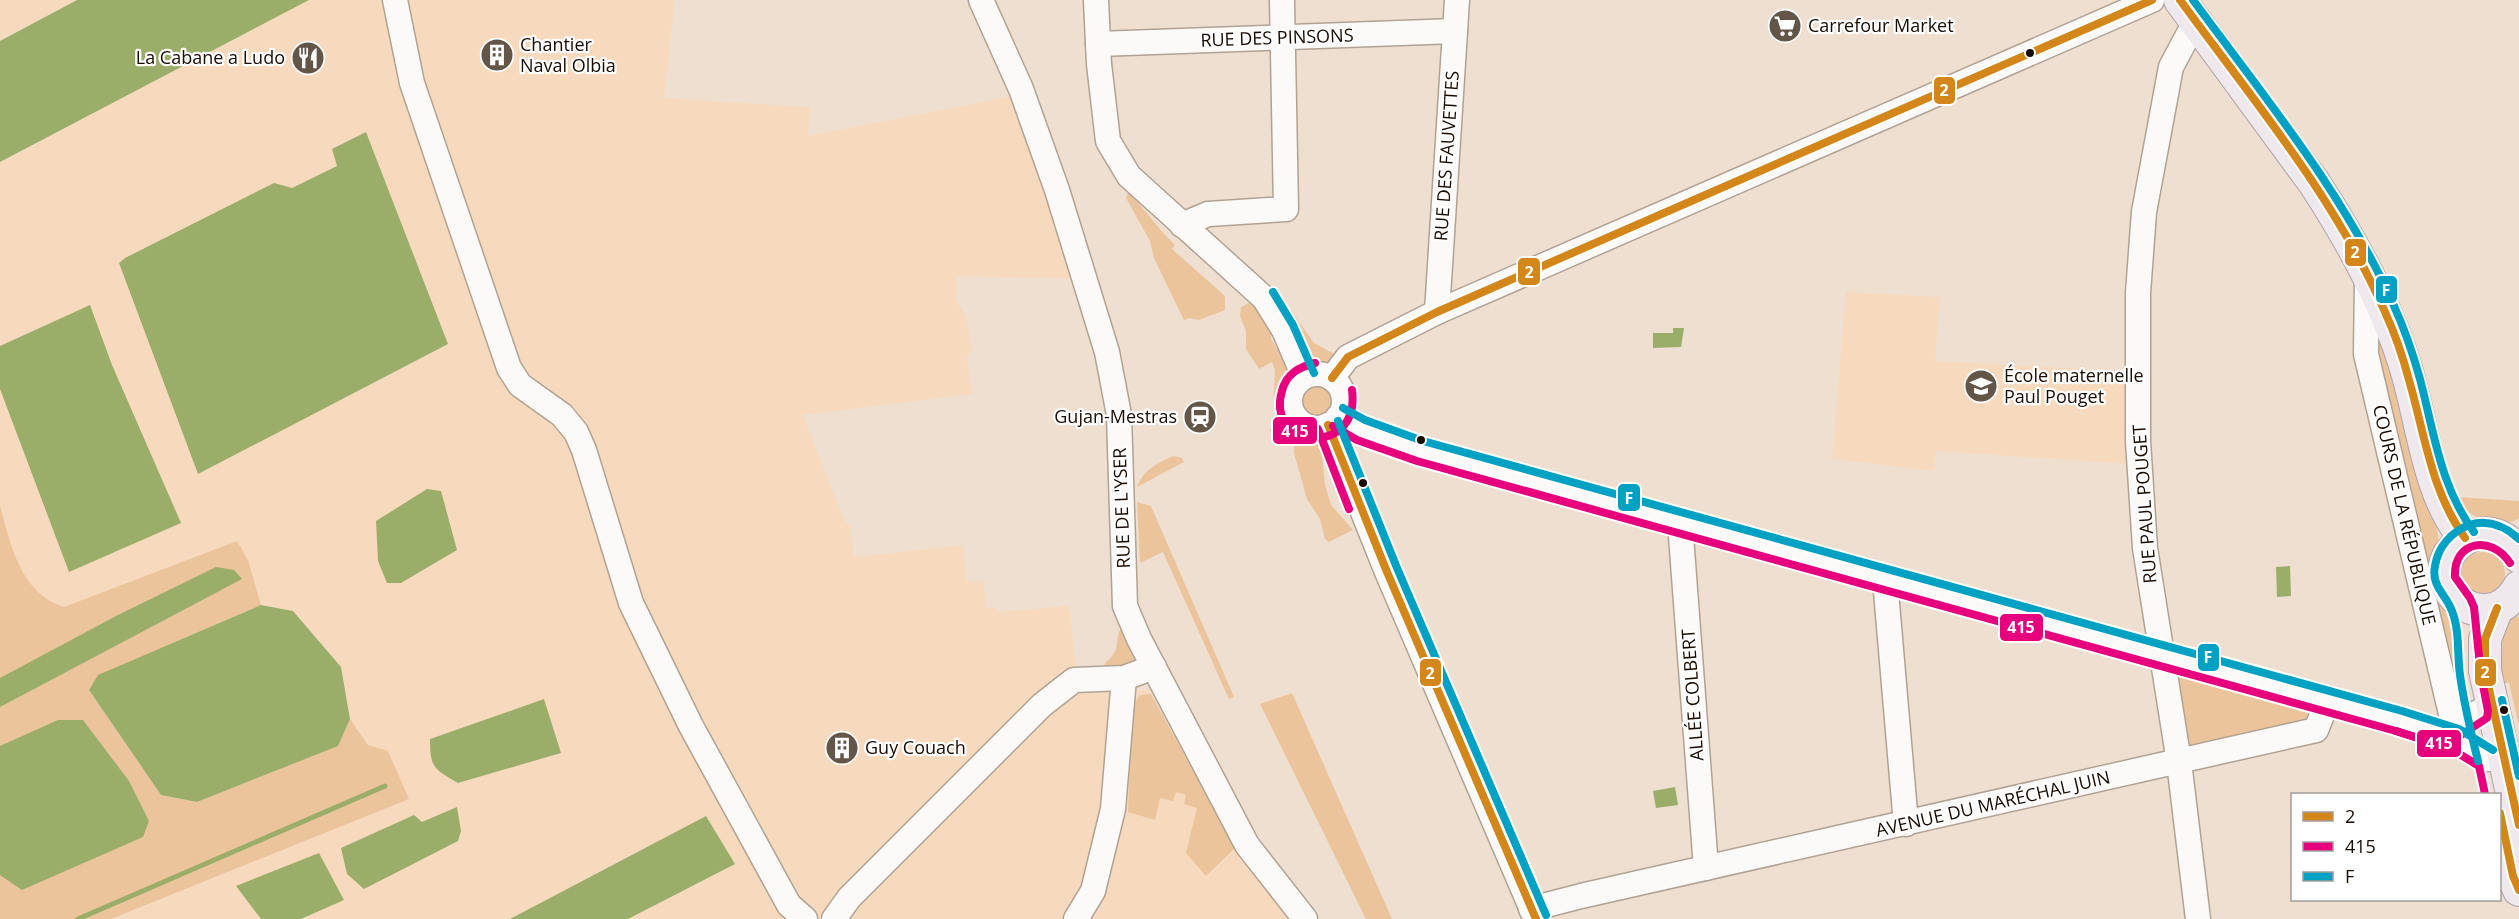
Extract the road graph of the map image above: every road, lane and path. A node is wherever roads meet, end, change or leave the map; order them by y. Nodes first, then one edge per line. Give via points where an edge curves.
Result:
1 (395, 0) edge
2 (981, 0) edge
3 (1096, 0) edge
4 (1282, 0) edge
5 (1457, 0) edge
6 (2152, 0) edge
7 (2188, 11) edge
8 (1455, 31) junction
9 (1283, 38) junction
10 (1098, 44) junction
11 (1182, 225) junction
12 (2367, 275) junction
13 (1437, 312) junction
14 (1304, 376) junction
15 (1332, 378) junction
16 (1333, 421) junction
17 (1680, 523) junction
18 (2464, 538) junction
19 (2513, 540) edge
20 (1885, 580) junction
21 (2508, 597) edge
22 (2460, 603) junction
23 (2162, 657) junction
24 (1154, 667) junction
25 (1124, 678) junction
26 (2327, 702) junction
27 (2455, 726) junction
28 (2503, 755) edge
29 (2179, 762) junction
30 (2496, 793) edge
31 (2501, 822) edge
32 (1906, 824) junction
33 (2519, 825) edge
34 (1706, 868) junction
35 (2519, 890) edge
36 (1534, 914) edge
37 (805, 919) edge
38 (834, 919) edge
39 (1076, 919) edge
40 (1305, 919) edge
41 (2198, 919) edge

1 - 37 street via 412,83 509,368 520,385 562,415 576,432 585,450 631,603 691,726 789,905
2 - 24 street, RUE DE L'YSER via 1021,89 1107,352 1119,415 1125,606
3 - 10 street
4 - 9 street
5 - 8 street, RUE DES FAUVETTES
6 - 13 street
7 - 12 main road, COURS DE LA RÉPUBLIQUE via 2315,184
7 - 23 street, RUE PAUL POUGET via 2171,67 2144,212 2138,293 2138,441 2144,537
8 - 9 street, RUE DES PINSONS
8 - 13 street, RUE DES FAUVETTES
9 - 10 street, RUE DES PINSONS
9 - 11 street via 1286,209 1208,214
10 - 11 street via 1108,141 1129,176
11 - 14 street via 1264,298 1284,330
12 - 18 main road, COURS DE LA RÉPUBLIQUE via 2403,359 2437,490 2449,519
12 - 27 street, COURS DE LA RÉPUBLIQUE via 2366,354
13 - 15 street via 1348,357
14 - 15 street
14 - 16 street via 1290,394 1294,416 1306,426 1321,428
15 - 16 street via 1342,392 1342,410
16 - 17 street via 1420,451
16 - 36 street via 1387,572
17 - 20 street
17 - 34 street, ALLÉE COLBERT
18 - 19 main road via 2490,533
18 - 22 main road via 2448,557 2445,569 2446,582
20 - 23 street
20 - 32 street
21 - 22 main road via 2485,611
21 - 28 main road via 2485,639 2485,672
22 - 27 main road via 2470,674
23 - 26 street
23 - 29 street, RUE PAUL POUGET
24 - 25 street
24 - 40 street, RUE DE L'YSER via 1247,845
25 - 38 street via 1074,681 1042,705 849,898
25 - 39 street via 1113,809 1093,891
26 - 27 street
26 - 29 street, AVENUE DU MARÉCHAL JUIN via 2316,730
27 - 28 main road
28 - 30 main road
28 - 33 main road
29 - 32 street, AVENUE DU MARÉCHAL JUIN
29 - 41 street, RUE PAUL POUGET
31 - 35 main road
32 - 34 street, AVENUE DU MARÉCHAL JUIN
34 - 36 street, AVENUE DU MARÉCHAL JUIN via 1581,896

